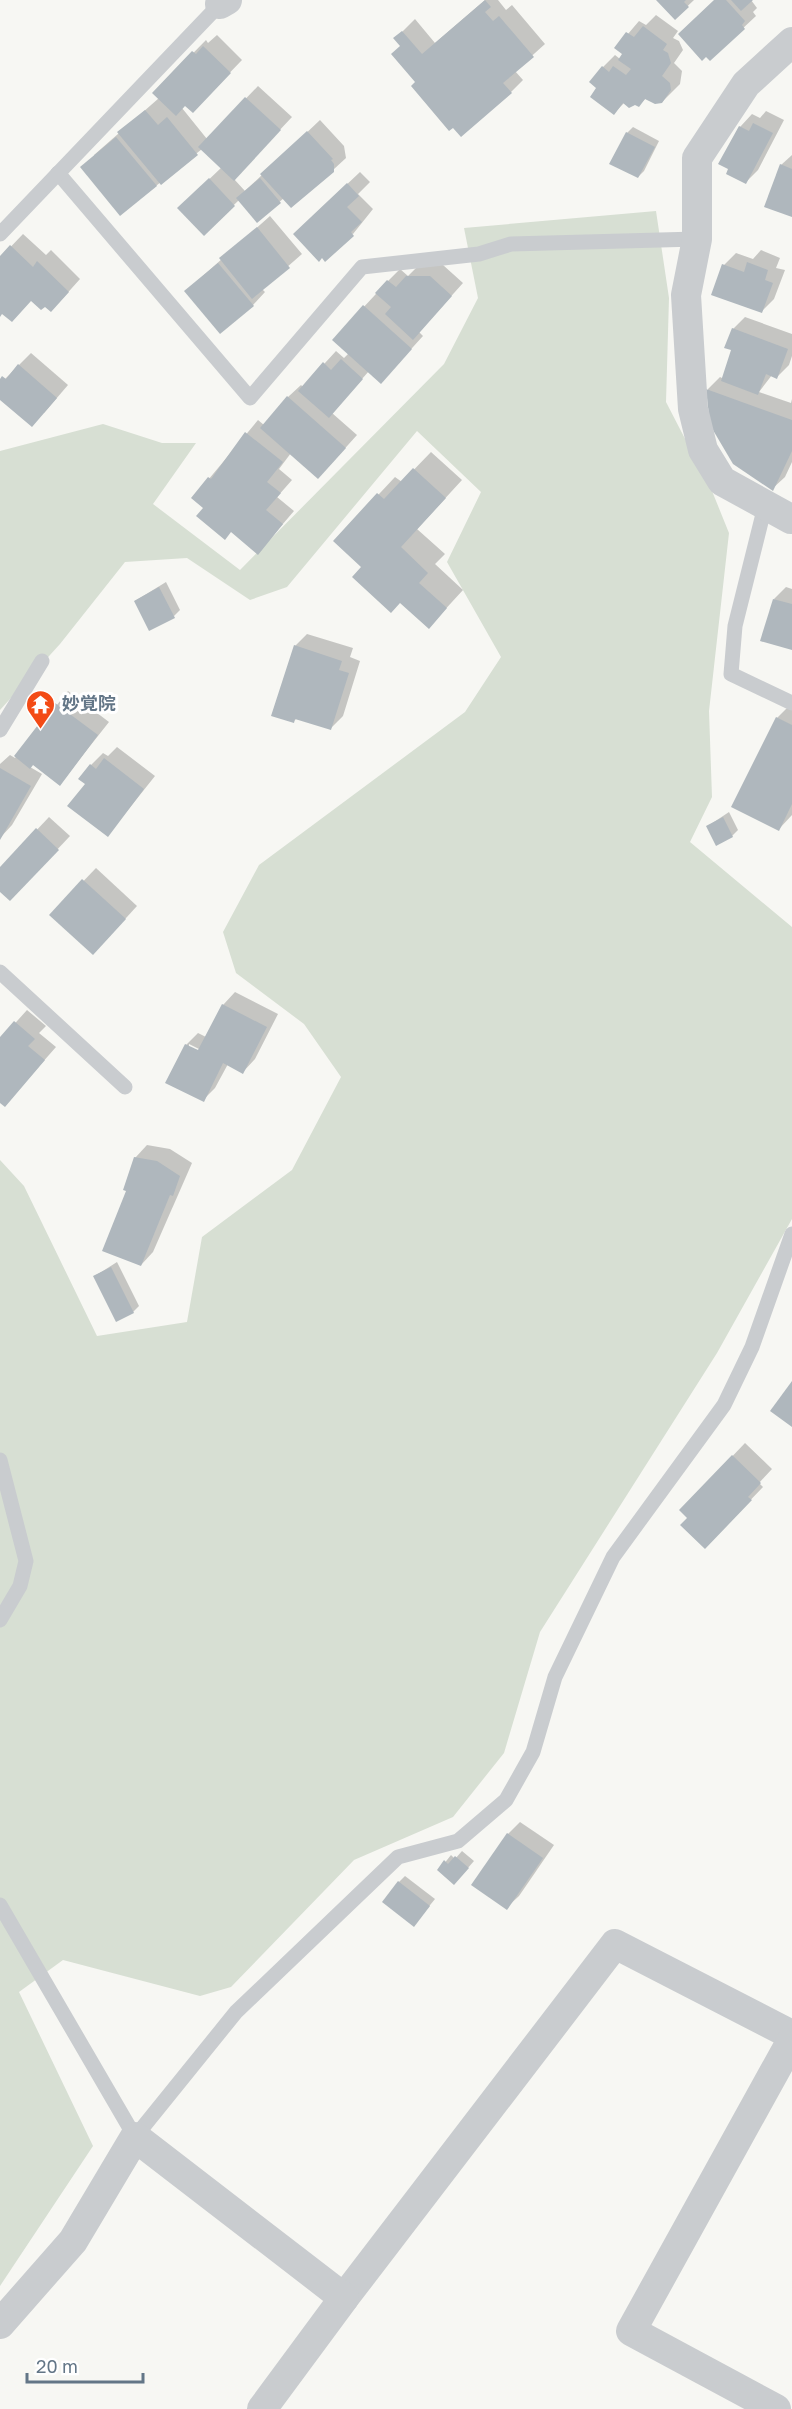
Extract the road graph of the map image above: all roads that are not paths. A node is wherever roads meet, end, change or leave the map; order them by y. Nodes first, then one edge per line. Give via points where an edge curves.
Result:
1 (223, 2) edge
2 (792, 42) edge
3 (58, 173) junction
4 (0, 234) edge
5 (697, 239) junction
6 (765, 506) junction
7 (791, 519) edge
8 (42, 661) dead end
9 (792, 703) edge
10 (0, 730) edge
11 (0, 972) edge
12 (125, 1087) dead end
13 (792, 1234) edge
14 (0, 1460) edge
15 (0, 1620) edge
16 (0, 1905) edge
17 (792, 2035) edge
18 (792, 2040) edge
19 (135, 2137) junction
20 (344, 2298) junction
21 (0, 2324) edge
22 (262, 2409) edge
23 (776, 2409) edge

1 - 3 lane
2 - 5 street via 746,84 697,158
3 - 4 lane
3 - 5 lane via 250,398 362,267 479,254 511,244
5 - 6 street via 686,295 693,409 703,450 722,482
6 - 7 street
6 - 9 lane via 735,626 731,674
8 - 10 lane
11 - 12 lane
13 - 19 lane via 752,1347 724,1405 613,1557 555,1677 533,1752 506,1800 458,1841 398,1857 236,2012
14 - 15 lane via 27,1561 20,1586
16 - 19 lane
17 - 20 street via 615,1944
18 - 23 street via 631,2331
19 - 20 street
19 - 21 street via 73,2241
20 - 22 street

